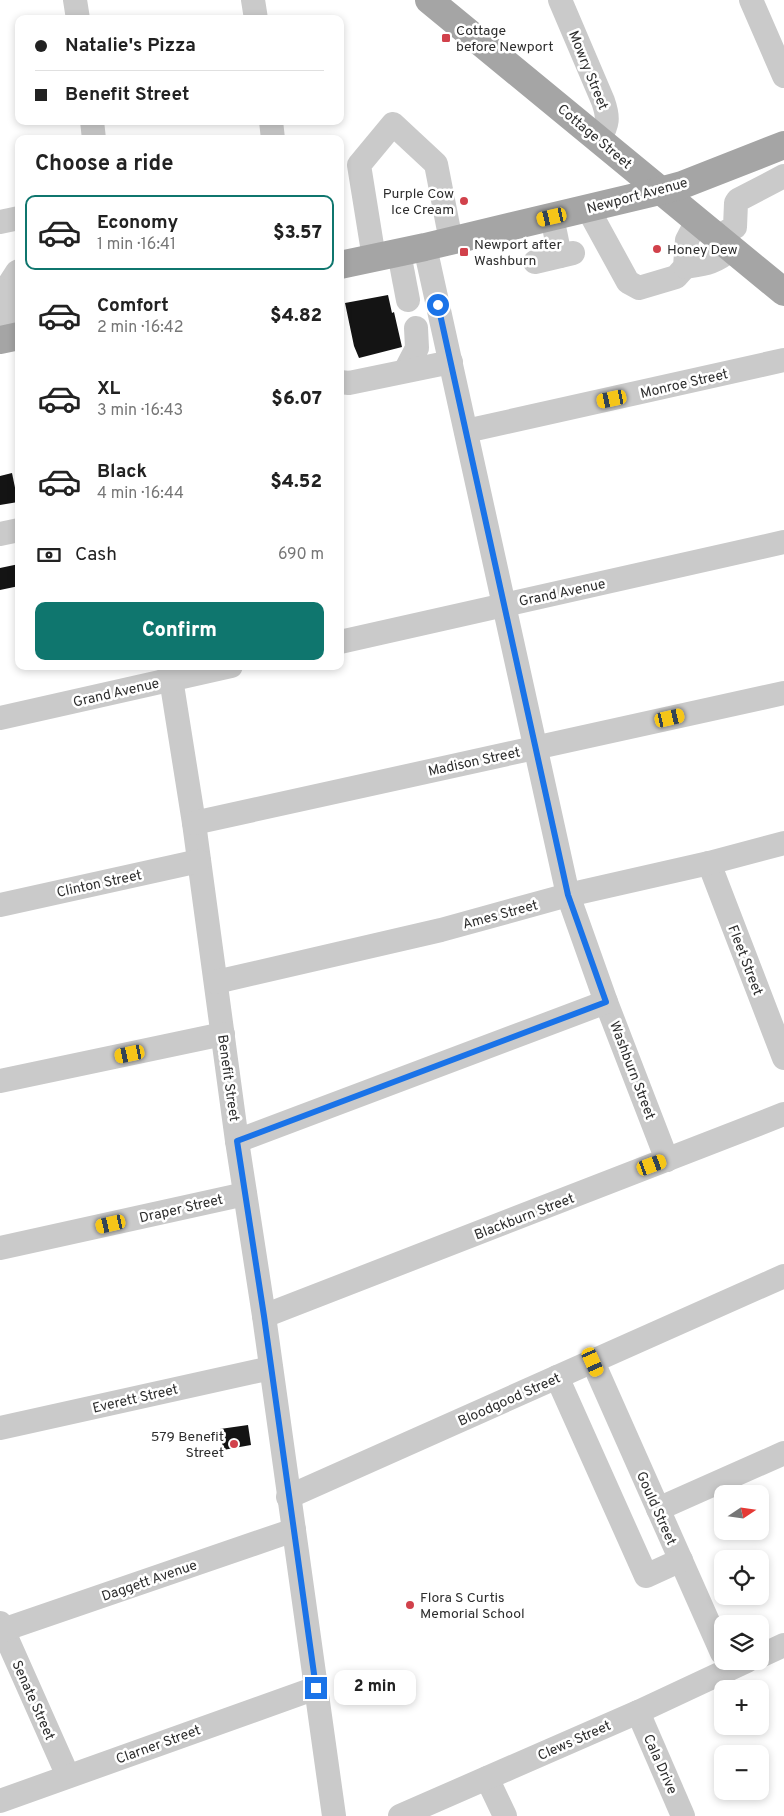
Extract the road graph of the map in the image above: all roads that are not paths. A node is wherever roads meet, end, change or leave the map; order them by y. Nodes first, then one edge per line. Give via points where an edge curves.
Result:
1 (75, 0) edge
2 (253, 0) edge
3 (429, 0) edge
4 (560, 0) edge
5 (751, 0) edge
6 (77, 15) edge
7 (255, 15) edge
8 (784, 76) edge
9 (599, 140) junction
10 (783, 147) edge
11 (784, 176) edge
12 (660, 191) junction
13 (588, 209) junction
14 (552, 217) junction
15 (15, 219) edge
16 (0, 222) edge
17 (715, 236) junction
18 (451, 241) junction
19 (425, 247) junction
20 (386, 256) junction
21 (535, 262) dead end
22 (344, 264) edge
23 (685, 267) junction
24 (15, 278) edge
25 (10, 292) edge
26 (784, 292) edge
27 (408, 300) dead end
28 (416, 328) dead end
29 (11, 338) edge
30 (784, 360) edge
31 (451, 362) junction
32 (405, 372) junction
33 (344, 382) edge
34 (466, 431) junction
35 (15, 531) edge
36 (0, 534) edge
37 (784, 542) edge
38 (504, 604) junction
39 (344, 641) edge
40 (196, 670) edge
41 (170, 673) edge
42 (784, 693) edge
43 (0, 718) edge
44 (536, 747) junction
45 (194, 823) junction
46 (784, 843) edge
47 (199, 861) junction
48 (708, 863) junction
49 (568, 895) junction
50 (0, 905) edge
51 (216, 982) junction
52 (606, 1002) junction
53 (223, 1034) junction
54 (784, 1058) edge
55 (0, 1082) edge
56 (784, 1114) edge
57 (237, 1141) junction
58 (668, 1160) junction
59 (245, 1194) junction
60 (0, 1248) edge
61 (784, 1276) edge
62 (264, 1316) junction
63 (593, 1362) junction
64 (271, 1368) junction
65 (557, 1377) junction
66 (0, 1428) edge
67 (784, 1453) edge
68 (288, 1498) junction
69 (658, 1509) junction
70 (294, 1530) junction
71 (681, 1560) junction
72 (2, 1626) edge
73 (714, 1627) edge
74 (784, 1645) edge
75 (769, 1652) edge
76 (715, 1670) edge
77 (316, 1688) junction
78 (638, 1712) junction
79 (68, 1776) junction
80 (487, 1778) junction
81 (0, 1801) edge
82 (334, 1816) edge
83 (400, 1816) edge
84 (505, 1816) edge
85 (683, 1816) edge

1 - 6 street
2 - 7 street
3 - 9 main road, Cottage Street
4 - 9 street, Mowry Street via 604,101 607,126
5 - 8 street
9 - 12 main road, Cottage Street
10 - 12 main road, Newport Avenue
11 - 17 street via 738,200 735,227
12 - 13 main road, Newport Avenue
12 - 17 main road, Cottage Street
13 - 14 main road, Newport Avenue
13 - 23 street via 628,282 639,288 676,277
14 - 18 main road, Newport Avenue
14 - 21 street via 567,255
15 - 16 street
17 - 23 street via 687,240
17 - 23 street via 721,258
17 - 26 main road, Cottage Street
18 - 19 main road, Newport Avenue
18 - 20 street via 436,164 394,124 359,165
19 - 20 main road, Newport Avenue
19 - 31 street, Washburn Street
20 - 22 main road, Newport Avenue
20 - 27 street
24 - 25 street
25 - 29 street
28 - 32 street via 417,348
30 - 34 street, Monroe Street
31 - 32 street
31 - 34 street, Washburn Street
32 - 33 street
34 - 38 street, Washburn Street
35 - 36 street
37 - 38 street, Grand Avenue
38 - 39 street, Grand Avenue
38 - 44 street, Washburn Street
40 - 41 street, Grand Avenue
41 - 43 street, Grand Avenue
41 - 45 street, Benefit Street
42 - 44 street, Madison Street
44 - 45 street, Madison Street
44 - 49 street, Washburn Street
45 - 47 street, Benefit Street
46 - 48 street, Ames Street
47 - 50 street, Clinton Street
47 - 51 street, Benefit Street
48 - 49 street, Ames Street
48 - 54 street, Fleet Street
49 - 51 street, Ames Street via 441,930
49 - 52 street, Washburn Street
51 - 53 street, Benefit Street
52 - 57 street
52 - 58 street, Washburn Street
53 - 55 street
53 - 57 street, Benefit Street
56 - 58 street, Blackburn Street
57 - 59 street, Benefit Street
58 - 62 street, Blackburn Street
59 - 60 street, Draper Street
59 - 62 street, Benefit Street
61 - 63 street, Bloodgood Street
62 - 64 street, Benefit Street
63 - 65 street, Bloodgood Street
63 - 69 street, Gould Street
64 - 66 street, Everett Street
64 - 68 street, Benefit Street
65 - 68 street, Bloodgood Street
65 - 71 street via 646,1576
67 - 69 street
68 - 70 street, Benefit Street
69 - 71 street, Gould Street
70 - 72 street, Daggett Avenue
70 - 77 street, Benefit Street
71 - 73 street, Gould Street
72 - 79 street, Senate Street
74 - 75 street
76 - 78 street, Clews Street
77 - 79 street, Clarner Street
77 - 82 street, Benefit Street
78 - 80 street, Clews Street
78 - 85 street, Cala Drive
79 - 81 street, Clarner Street
80 - 83 street, Clews Street
80 - 84 street

